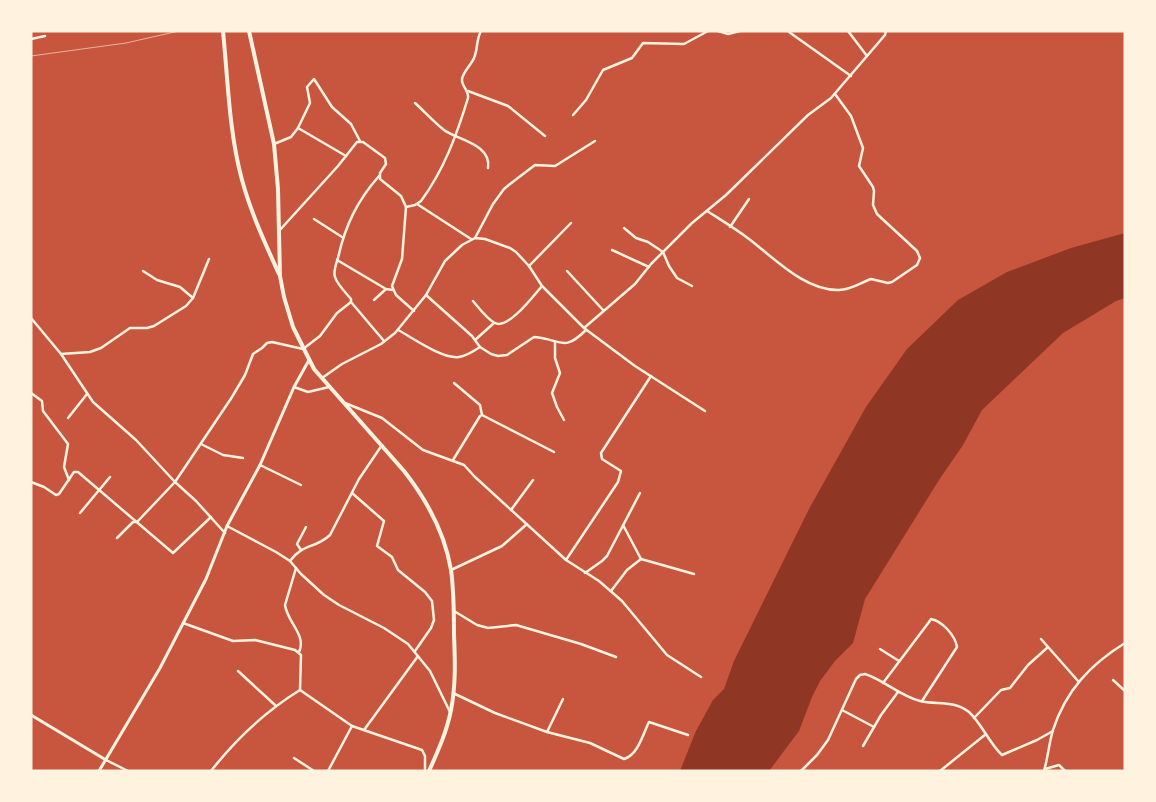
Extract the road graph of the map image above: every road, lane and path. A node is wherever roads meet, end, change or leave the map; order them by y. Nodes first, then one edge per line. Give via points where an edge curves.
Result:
1 (223, 31) edge
2 (249, 31) edge
3 (481, 31) edge
4 (708, 31) edge
5 (718, 31) edge
6 (740, 31) edge
7 (848, 31) edge
8 (886, 31) edge
9 (790, 32) edge
10 (46, 36) dead end
11 (31, 39) edge
12 (867, 56) junction
13 (851, 76) junction
14 (468, 91) junction
15 (835, 94) junction
16 (416, 103) dead end
17 (574, 115) dead end
18 (298, 128) junction
19 (546, 136) dead end
20 (456, 137) junction
21 (595, 141) dead end
22 (360, 142) junction
23 (274, 144) junction
24 (346, 156) junction
25 (488, 168) dead end
26 (379, 176) junction
27 (749, 199) dead end
28 (417, 204) junction
29 (406, 207) junction
30 (707, 211) junction
31 (314, 219) dead end
32 (571, 223) dead end
33 (730, 227) junction
34 (624, 228) dead end
35 (279, 231) junction
36 (343, 238) junction
37 (473, 238) junction
38 (612, 250) dead end
39 (663, 252) junction
40 (209, 259) dead end
41 (337, 260) junction
42 (529, 266) junction
43 (649, 267) junction
44 (143, 271) dead end
45 (567, 271) dead end
46 (280, 276) junction
47 (542, 286) junction
48 (692, 286) dead end
49 (386, 289) junction
50 (393, 290) junction
51 (426, 295) junction
52 (193, 298) junction
53 (374, 300) dead end
54 (473, 301) dead end
55 (350, 302) junction
56 (603, 310) junction
57 (414, 311) junction
58 (31, 318) edge
59 (494, 323) junction
60 (585, 329) junction
61 (398, 330) junction
62 (475, 340) junction
63 (384, 342) junction
64 (556, 342) junction
65 (480, 347) junction
66 (303, 349) junction
67 (61, 354) junction
68 (308, 360) junction
69 (651, 376) junction
70 (322, 378) junction
71 (454, 384) dead end
72 (294, 387) junction
73 (329, 387) junction
74 (31, 393) edge
75 (87, 394) junction
76 (342, 401) junction
77 (705, 411) dead end
78 (482, 415) junction
79 (68, 418) dead end
80 (564, 420) dead end
81 (201, 444) junction
82 (382, 445) junction
83 (554, 452) dead end
84 (243, 458) dead end
85 (453, 460) junction
86 (260, 465) junction
87 (110, 477) dead end
88 (68, 480) junction
89 (533, 480) dead end
90 (31, 482) edge
91 (175, 482) junction
92 (301, 485) dead end
93 (100, 490) junction
94 (640, 492) dead end
95 (352, 493) junction
96 (511, 510) junction
97 (80, 514) dead end
98 (210, 517) junction
99 (137, 522) junction
100 (527, 524) junction
101 (623, 525) junction
102 (227, 526) junction
103 (306, 527) dead end
104 (225, 533) junction
105 (117, 538) dead end
106 (301, 550) junction
107 (641, 559) junction
108 (566, 560) junction
109 (290, 561) junction
110 (296, 568) junction
111 (451, 570) junction
112 (585, 573) junction
113 (694, 574) dead end
114 (611, 591) junction
115 (454, 611) junction
116 (183, 623) junction
117 (1041, 638) dead end
118 (1125, 642) edge
119 (1048, 647) junction
120 (880, 649) dead end
121 (414, 651) junction
122 (299, 652) junction
123 (418, 656) junction
124 (616, 657) dead end
125 (899, 661) junction
126 (238, 672) dead end
127 (701, 677) dead end
128 (1113, 680) dead end
129 (1078, 682) junction
130 (883, 683) junction
131 (300, 690) junction
132 (1125, 691) edge
133 (898, 692) junction
134 (453, 693) junction
135 (563, 699) dead end
136 (922, 701) junction
137 (276, 705) junction
138 (842, 710) junction
139 (450, 712) junction
140 (31, 715) edge
141 (974, 718) junction
142 (352, 726) junction
143 (874, 727) junction
144 (364, 730) junction
145 (1053, 731) junction
146 (546, 732) junction
147 (688, 734) dead end
148 (986, 734) junction
149 (863, 746) dead end
150 (294, 758) dead end
151 (106, 760) junction
152 (1044, 770) edge
153 (99, 771) edge
154 (128, 771) edge
155 (211, 771) edge
156 (314, 771) edge
157 (328, 771) edge
158 (425, 771) edge
159 (429, 771) edge
160 (801, 771) edge
161 (940, 771) edge
162 (1065, 771) edge

1 - 46 highway via 234,146 242,181 258,229
2 - 23 highway
3 - 14 street via 474,58 462,79
4 - 17 street via 684,44 643,42 632,58 603,70
5 - 6 street via 728,34
7 - 12 street
8 - 12 street
9 - 13 street
10 - 11 street
12 - 13 street
13 - 15 street
14 - 19 street via 508,106
14 - 20 street
15 - 30 street via 795,127
15 - 33 street via 851,116 859,135 863,148 859,166 874,191 874,208 917,251 920,258 917,265 892,282 871,279 852,289 823,289 784,268
16 - 20 street via 442,129
18 - 22 street via 310,103 307,87 314,79 332,107 351,124
18 - 23 street via 291,137
18 - 24 street
20 - 25 street via 480,148 487,157
20 - 28 street via 427,193
21 - 37 street via 556,166 535,165 510,184 493,204
22 - 24 street
22 - 26 street via 385,158 386,164
23 - 35 highway
24 - 35 street
26 - 29 street via 401,196
26 - 36 street via 353,213
27 - 33 street
28 - 29 street
28 - 37 street
29 - 50 street via 402,259
30 - 33 street
30 - 39 street
31 - 36 street
32 - 42 street
34 - 39 street
35 - 46 highway
36 - 41 street
37 - 42 street via 510,248
37 - 51 street via 445,261
38 - 43 street
39 - 43 street
39 - 48 street via 672,271
40 - 52 street
41 - 49 street
41 - 55 street via 335,279 351,298
42 - 47 street
43 - 56 street via 635,284
44 - 52 street via 157,280 180,286
45 - 56 street
46 - 66 highway via 288,312
47 - 59 street via 513,318
47 - 60 street
49 - 50 street
49 - 53 street
50 - 57 street
51 - 57 street
51 - 62 street
52 - 67 street via 154,326 130,328 90,352
54 - 59 street
55 - 63 street
55 - 66 street via 320,336
56 - 60 street
57 - 61 street
58 - 67 street
59 - 62 street
60 - 64 street via 576,341
60 - 69 street
61 - 63 street
61 - 65 street via 448,356 458,358
62 - 65 street
63 - 70 street
64 - 65 street via 534,337 502,356
64 - 80 street via 555,358 560,373 552,393
66 - 68 highway
66 - 81 street via 272,342 252,354 245,375
67 - 75 street
68 - 70 highway
68 - 72 street
69 - 77 street
69 - 108 street via 601,453 602,458 621,471 618,482
70 - 73 highway
71 - 78 street via 480,405
72 - 73 street via 308,392
72 - 86 street
73 - 76 highway
74 - 88 street via 42,402 43,411 68,444 64,467
75 - 79 street
75 - 91 street
76 - 82 highway
76 - 85 street via 382,418 424,450
78 - 83 street
78 - 85 street
81 - 84 street via 222,455
81 - 91 street
82 - 95 street
82 - 111 highway via 430,510
85 - 96 street via 464,464
86 - 92 street
86 - 102 street
87 - 93 street
88 - 90 street via 56,495
88 - 93 street via 78,472
89 - 96 street
91 - 98 street
91 - 99 street
93 - 97 street
93 - 99 street
94 - 101 street
95 - 106 street via 330,535 323,542
95 - 121 street via 384,521 378,546 392,557 398,570 432,601 434,620
96 - 100 street
98 - 99 street via 174,553
98 - 104 street
99 - 105 street
100 - 108 street
100 - 111 street via 502,546
101 - 107 street
101 - 112 street via 607,556
102 - 104 street
102 - 109 street
103 - 106 street via 297,544
104 - 116 street
106 - 109 street
107 - 113 street
107 - 114 street via 627,570
108 - 112 street
109 - 110 street
110 - 121 street via 324,595 398,637
110 - 122 street via 285,609 301,639
111 - 115 highway
112 - 114 street
114 - 127 street via 667,655
115 - 124 street via 488,628 516,624
115 - 134 highway
116 - 122 street via 233,641 255,640
116 - 151 street
117 - 119 street
118 - 129 street
119 - 129 street
119 - 141 street via 1010,688 1001,690
120 - 125 street
121 - 123 street
122 - 131 street
123 - 139 street via 430,671
123 - 144 street
125 - 130 street
125 - 136 street via 931,620 955,638 956,650
126 - 137 street
128 - 132 street
129 - 145 street via 1068,696
130 - 133 street
130 - 138 street via 871,676 860,675
131 - 137 street
131 - 142 street
133 - 136 street
133 - 143 street
134 - 139 highway
134 - 146 street
135 - 146 street
136 - 141 street via 953,703
137 - 155 street via 234,743
138 - 143 street
138 - 160 street via 828,740
139 - 159 highway
140 - 151 street
141 - 148 street
142 - 144 street
142 - 157 street
143 - 149 street
144 - 158 street via 422,750
145 - 148 street via 1004,755
145 - 152 street
146 - 147 street via 590,743 624,759 635,751 649,722
148 - 161 street
150 - 156 street
151 - 153 street
151 - 154 street
152 - 162 street via 1059,765

